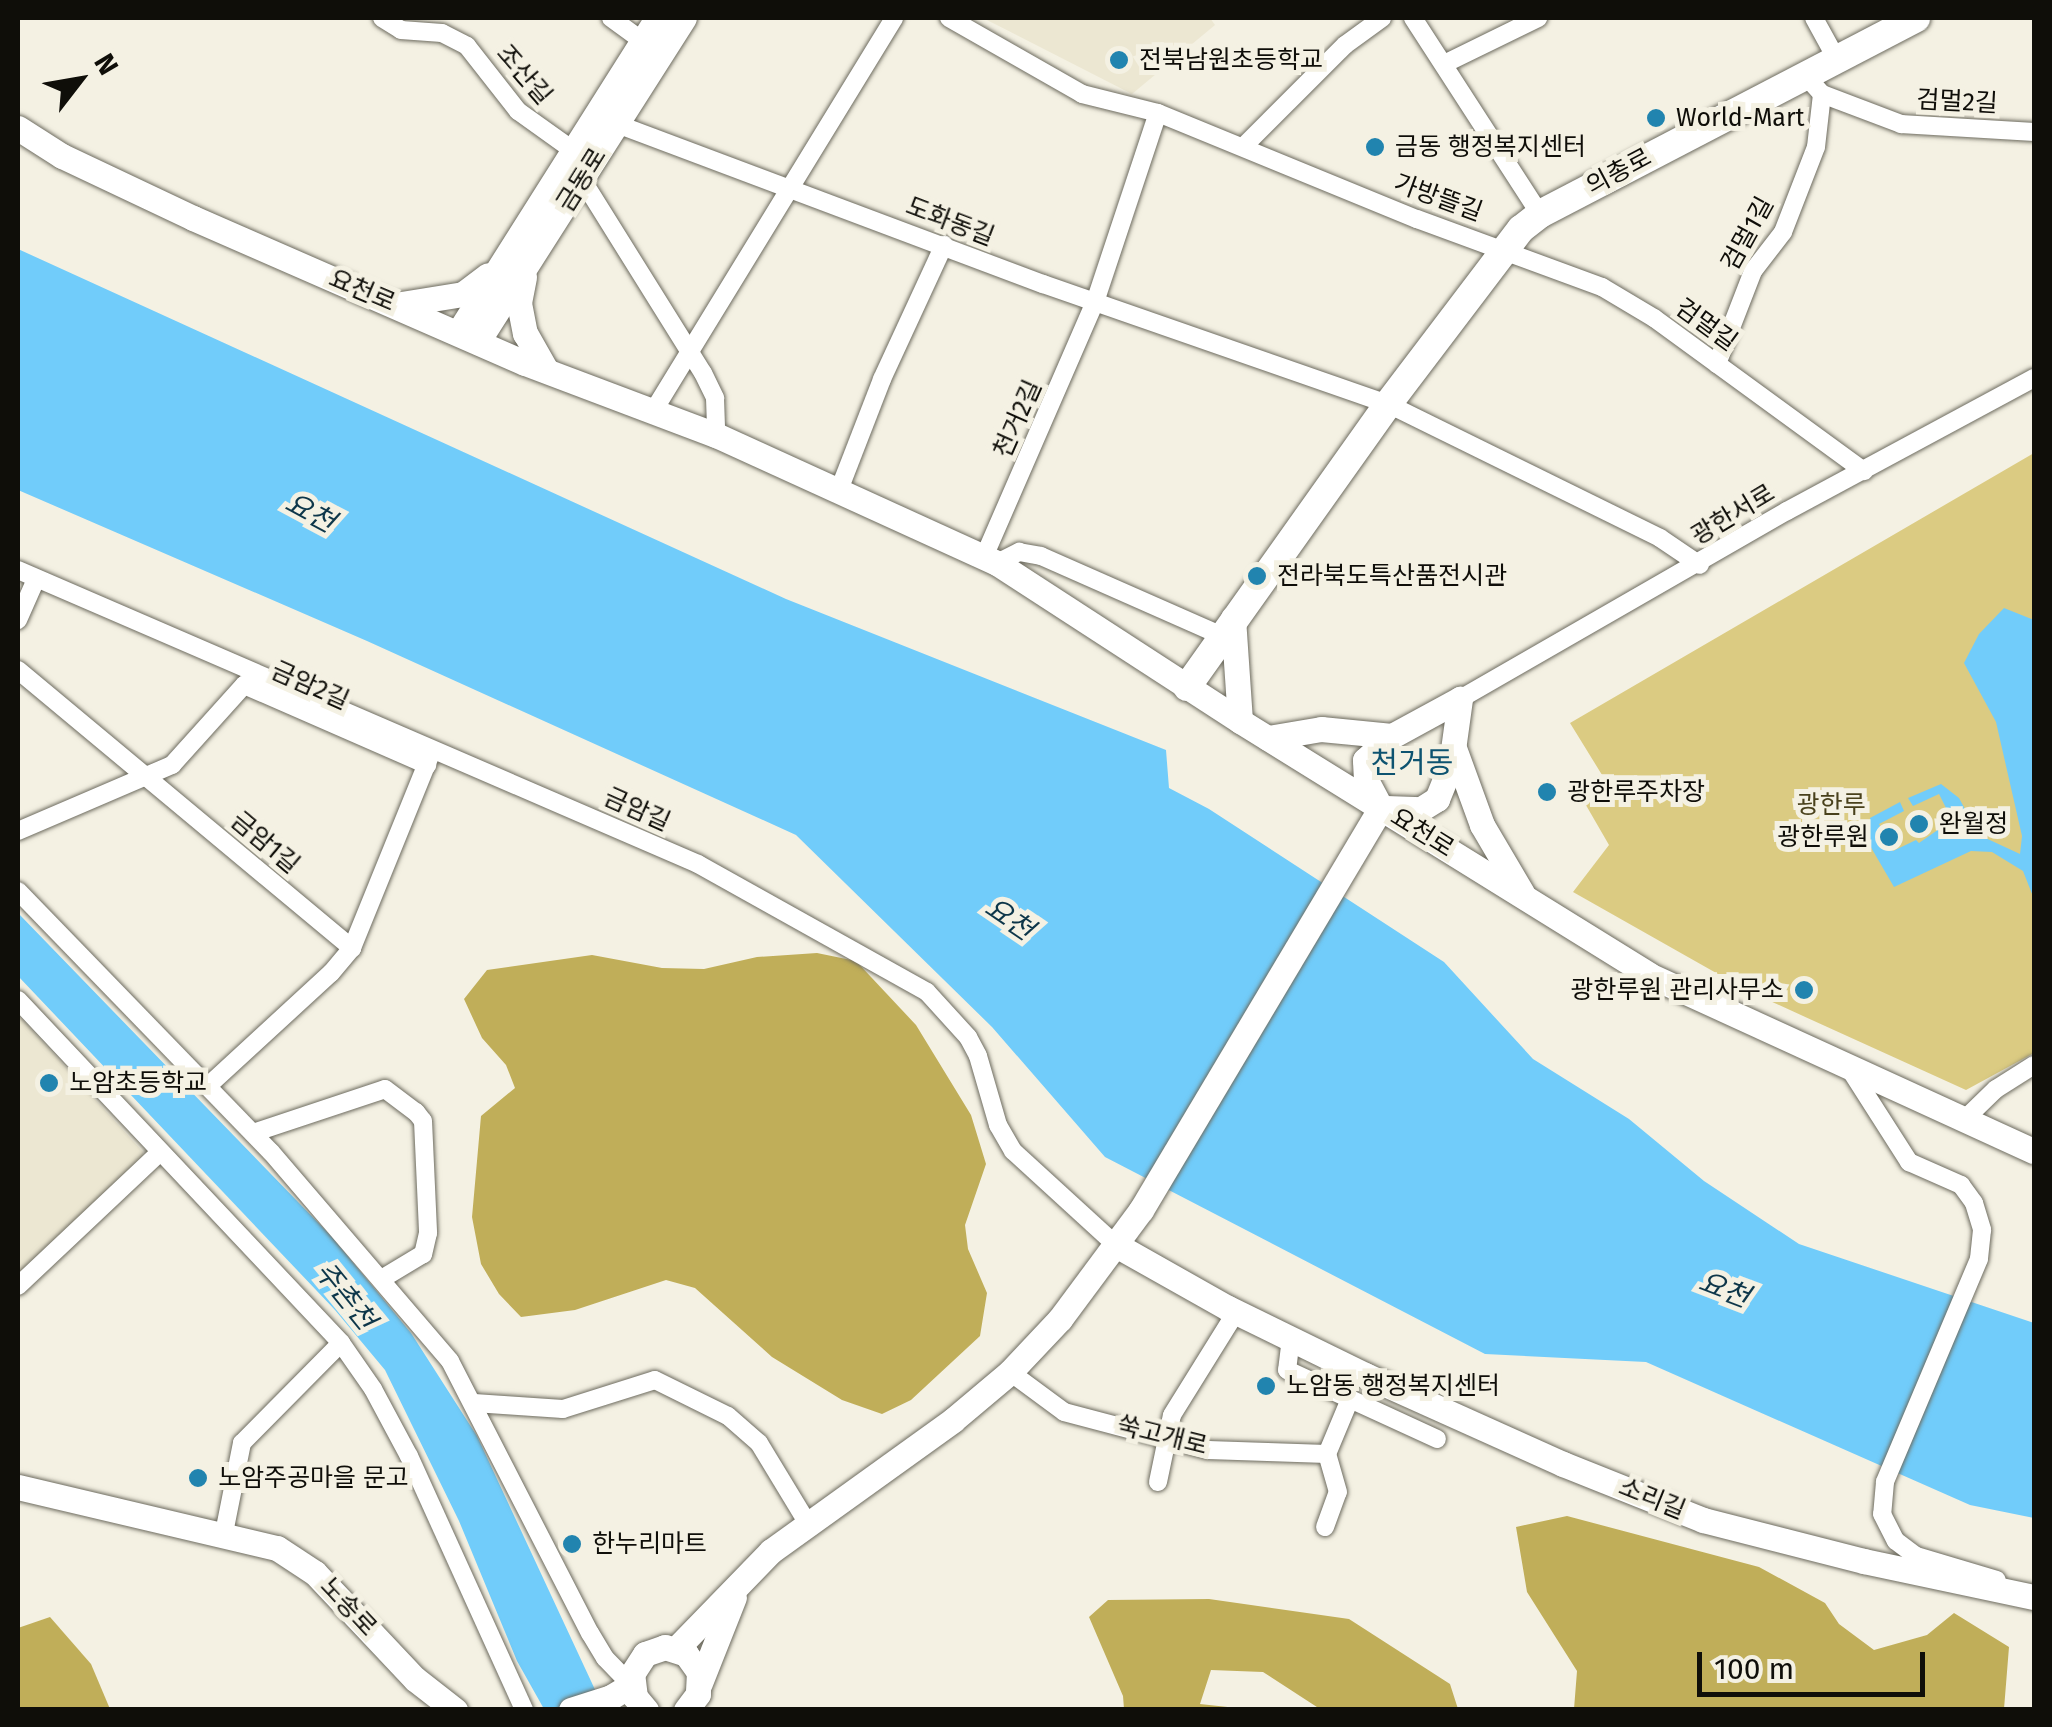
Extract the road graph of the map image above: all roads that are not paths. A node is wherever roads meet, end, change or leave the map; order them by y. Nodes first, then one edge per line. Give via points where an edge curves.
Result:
1 (382, 18) edge
2 (611, 18) edge
3 (657, 18) edge
4 (684, 18) edge
5 (894, 18) edge
6 (948, 18) edge
7 (1382, 18) edge
8 (1412, 18) edge
9 (1538, 18) edge
10 (1814, 18) edge
11 (1916, 18) edge
12 (642, 40) junction
13 (1836, 58) junction
14 (1444, 64) junction
15 (1814, 84) junction
16 (1158, 113) junction
17 (617, 124) junction
18 (18, 128) edge
19 (2034, 132) edge
20 (1244, 146) junction
21 (574, 151) junction
22 (583, 182) junction
23 (786, 188) junction
24 (1540, 214) junction
25 (944, 245) junction
26 (1504, 250) junction
27 (515, 264) junction
28 (1096, 302) junction
29 (395, 305) junction
30 (468, 337) junction
31 (690, 352) junction
32 (1718, 364) junction
33 (546, 370) junction
34 (2034, 378) edge
35 (1388, 404) junction
36 (654, 410) junction
37 (716, 435) junction
38 (1864, 471) junction
39 (838, 490) junction
40 (991, 560) junction
41 (1700, 565) junction
42 (18, 570) edge
43 (36, 579) junction
44 (18, 620) edge
45 (1226, 626) junction
46 (18, 670) edge
47 (1187, 687) junction
48 (1460, 699) junction
49 (1240, 721) junction
50 (1392, 736) junction
51 (1268, 738) junction
52 (434, 746) junction
53 (1454, 748) junction
54 (427, 765) junction
55 (145, 776) junction
56 (1381, 808) junction
57 (18, 831) edge
58 (18, 891) edge
59 (1525, 898) junction
60 (352, 948) junction
61 (18, 1000) edge
62 (2034, 1066) edge
63 (1848, 1067) junction
64 (208, 1086) junction
65 (1965, 1119) junction
66 (253, 1133) junction
67 (2034, 1151) edge
68 (160, 1152) junction
69 (1116, 1245) junction
70 (383, 1278) junction
71 (18, 1286) edge
72 (1236, 1312) junction
73 (1291, 1338) junction
74 (341, 1343) junction
75 (1010, 1372) junction
76 (1350, 1400) junction
77 (474, 1403) junction
78 (1167, 1437) junction
79 (1437, 1439) dead end
80 (1327, 1454) junction
81 (1158, 1482) dead end
82 (18, 1486) edge
83 (808, 1524) junction
84 (1325, 1527) dead end
85 (224, 1533) junction
86 (739, 1584) junction
87 (2034, 1596) edge
88 (676, 1649) junction
89 (621, 1691) junction
90 (693, 1701) edge
91 (455, 1710) edge
92 (524, 1710) edge
93 (570, 1710) edge
94 (646, 1710) edge

1 - 21 street, 조산길 via 402,30 442,33 467,46 518,111
2 - 12 street
3 - 12 street, 금동로
4 - 17 street, 금동로
5 - 23 street
6 - 16 street, 가방뜰길 via 1082,94
7 - 20 street via 1344,45
8 - 14 street
9 - 14 street
10 - 13 street
11 - 13 main road, 의총로
12 - 21 street, 금동로
13 - 15 main road, 의총로
14 - 24 street
15 - 19 street, 검멀2길 via 1901,124
15 - 24 main road, 의총로
15 - 32 street, 검멀1길 via 1816,147 1783,232 1753,271
16 - 20 street, 가방뜰길
16 - 28 street
17 - 22 street, 금동로
17 - 23 street, 도화동길
18 - 29 street, 요천로 via 193,218
20 - 26 street, 가방뜰길
21 - 27 street, 금동로
22 - 27 street, 금동로
22 - 31 street
23 - 25 street, 도화동길
23 - 31 street
24 - 26 main road, 의총로
25 - 28 street, 도화동길
25 - 39 street
26 - 32 street, 검멀길 via 1602,286
26 - 35 main road, 의총로
27 - 29 street via 463,294
27 - 30 street, 금동로
27 - 33 street via 525,333
28 - 35 street, 도화동길
28 - 40 street, 천거2길
29 - 30 street, 요천로
30 - 33 street, 요천로
31 - 36 street
31 - 37 street via 715,398
32 - 38 street, 검멀길
33 - 36 street, 요천로
34 - 38 street, 광한서로
35 - 41 street via 1660,538
35 - 45 main road, 의총로
36 - 37 street, 요천로
37 - 39 street, 요천로
38 - 41 street, 광한서로
39 - 40 street, 요천로
40 - 45 street via 1018,552 1041,556
40 - 47 street, 요천로
41 - 48 street, 광한서로
42 - 43 street, 금암길
43 - 44 street
43 - 52 street, 금암길
45 - 47 main road, 의총로
45 - 49 street
46 - 55 street
47 - 49 street, 요천로
48 - 50 street
48 - 53 street
49 - 51 street, 요천로
50 - 51 street via 1320,729
50 - 56 street via 1364,770
51 - 56 street, 요천로
52 - 54 street
52 - 69 street, 금암길 via 698,864 927,992 978,1056 998,1125 1013,1151
53 - 56 street via 1431,805
53 - 59 street via 1482,825
54 - 55 street, 금암2길 via 244,685 172,765
54 - 60 street
55 - 57 street, 금암2길
55 - 60 street, 금암1길
56 - 59 street, 요천로
56 - 69 street
58 - 64 street
59 - 63 street, 요천로 via 1650,975
60 - 64 street
61 - 68 street
62 - 65 street
63 - 65 street, 요천로
63 - 87 street via 1908,1162 1960,1186 1982,1230 1979,1260 1884,1482 1882,1514 1896,1541 1916,1556 1979,1572
64 - 66 street
65 - 67 street, 요천로
66 - 70 street
66 - 70 street via 385,1089 416,1112 423,1122 428,1233 423,1254
68 - 71 street
68 - 74 street
69 - 72 street, 소리길
69 - 75 street
70 - 77 street via 450,1361
72 - 73 street, 소리길
72 - 78 street via 1172,1416
73 - 76 street via 1287,1370
73 - 87 street, 소리길 via 1564,1464 1704,1520
74 - 85 street via 242,1444
74 - 92 street via 409,1456
75 - 78 street, 쑥고개로 via 1064,1412
75 - 83 street
76 - 79 street
76 - 80 street
77 - 83 street via 563,1410 655,1380 728,1416 759,1442
77 - 89 street
78 - 80 street, 쑥고개로 via 1208,1450
78 - 81 street
80 - 84 street via 1338,1492
82 - 85 street, 노송로
83 - 86 street
85 - 91 street, 노송로 via 300,1560
86 - 88 street
86 - 90 street
88 - 89 street via 645,1654
88 - 90 street via 694,1662
89 - 93 street
89 - 94 street

